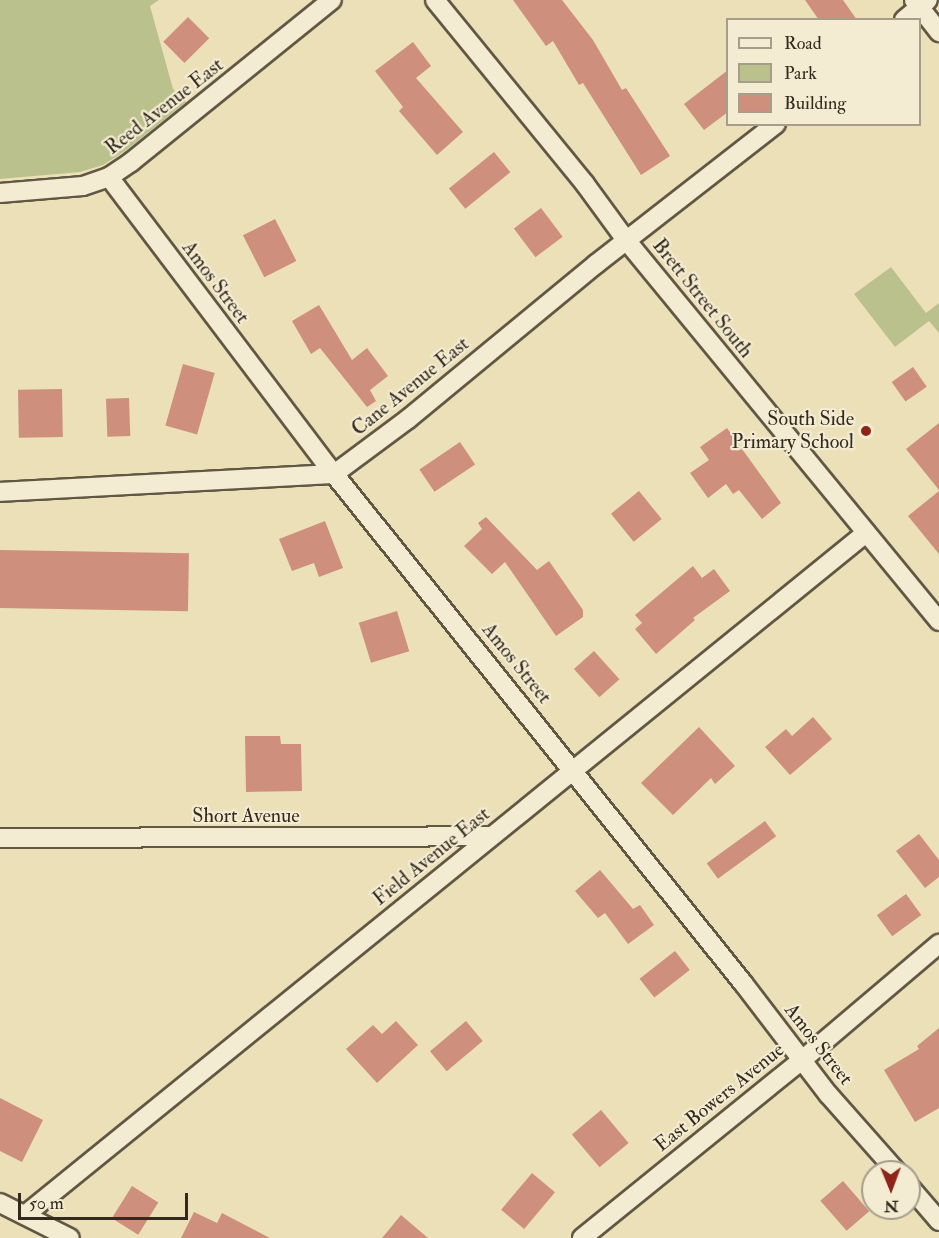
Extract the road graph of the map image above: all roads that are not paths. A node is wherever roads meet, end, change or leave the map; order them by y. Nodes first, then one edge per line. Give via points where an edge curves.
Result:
1 (332, 0) edge
2 (435, 0) edge
3 (920, 2) edge
4 (906, 18) edge
5 (939, 32) edge
6 (773, 126) edge
7 (109, 177) junction
8 (0, 192) edge
9 (627, 240) junction
10 (334, 474) junction
11 (0, 492) edge
12 (866, 533) junction
13 (939, 621) edge
14 (573, 771) junction
15 (491, 836) junction
16 (0, 838) edge
17 (939, 944) edge
18 (802, 1060) junction
19 (886, 1160) edge
20 (921, 1200) edge
21 (0, 1203) edge
22 (24, 1215) junction
23 (939, 1221) edge
24 (70, 1238) edge
25 (582, 1238) edge

1 - 7 street, Reed Avenue East
2 - 9 street, Brett Street South
3 - 4 street
3 - 5 street
6 - 9 street, Cane Avenue East
7 - 8 street, Reed Avenue East via 83,186
7 - 10 street, Amos Street
9 - 10 street, Cane Avenue East
9 - 12 street, Brett Street South
10 - 11 street
10 - 14 street, Amos Street
12 - 13 street, Brett Street South
12 - 14 street, Field Avenue East
14 - 15 street, Field Avenue East
14 - 18 street, Amos Street
15 - 16 street, Short Avenue
15 - 22 street, Field Avenue East
17 - 18 street, East Bowers Avenue
18 - 19 street, Amos Street
18 - 25 street, East Bowers Avenue
20 - 23 street
21 - 22 street
22 - 24 street

